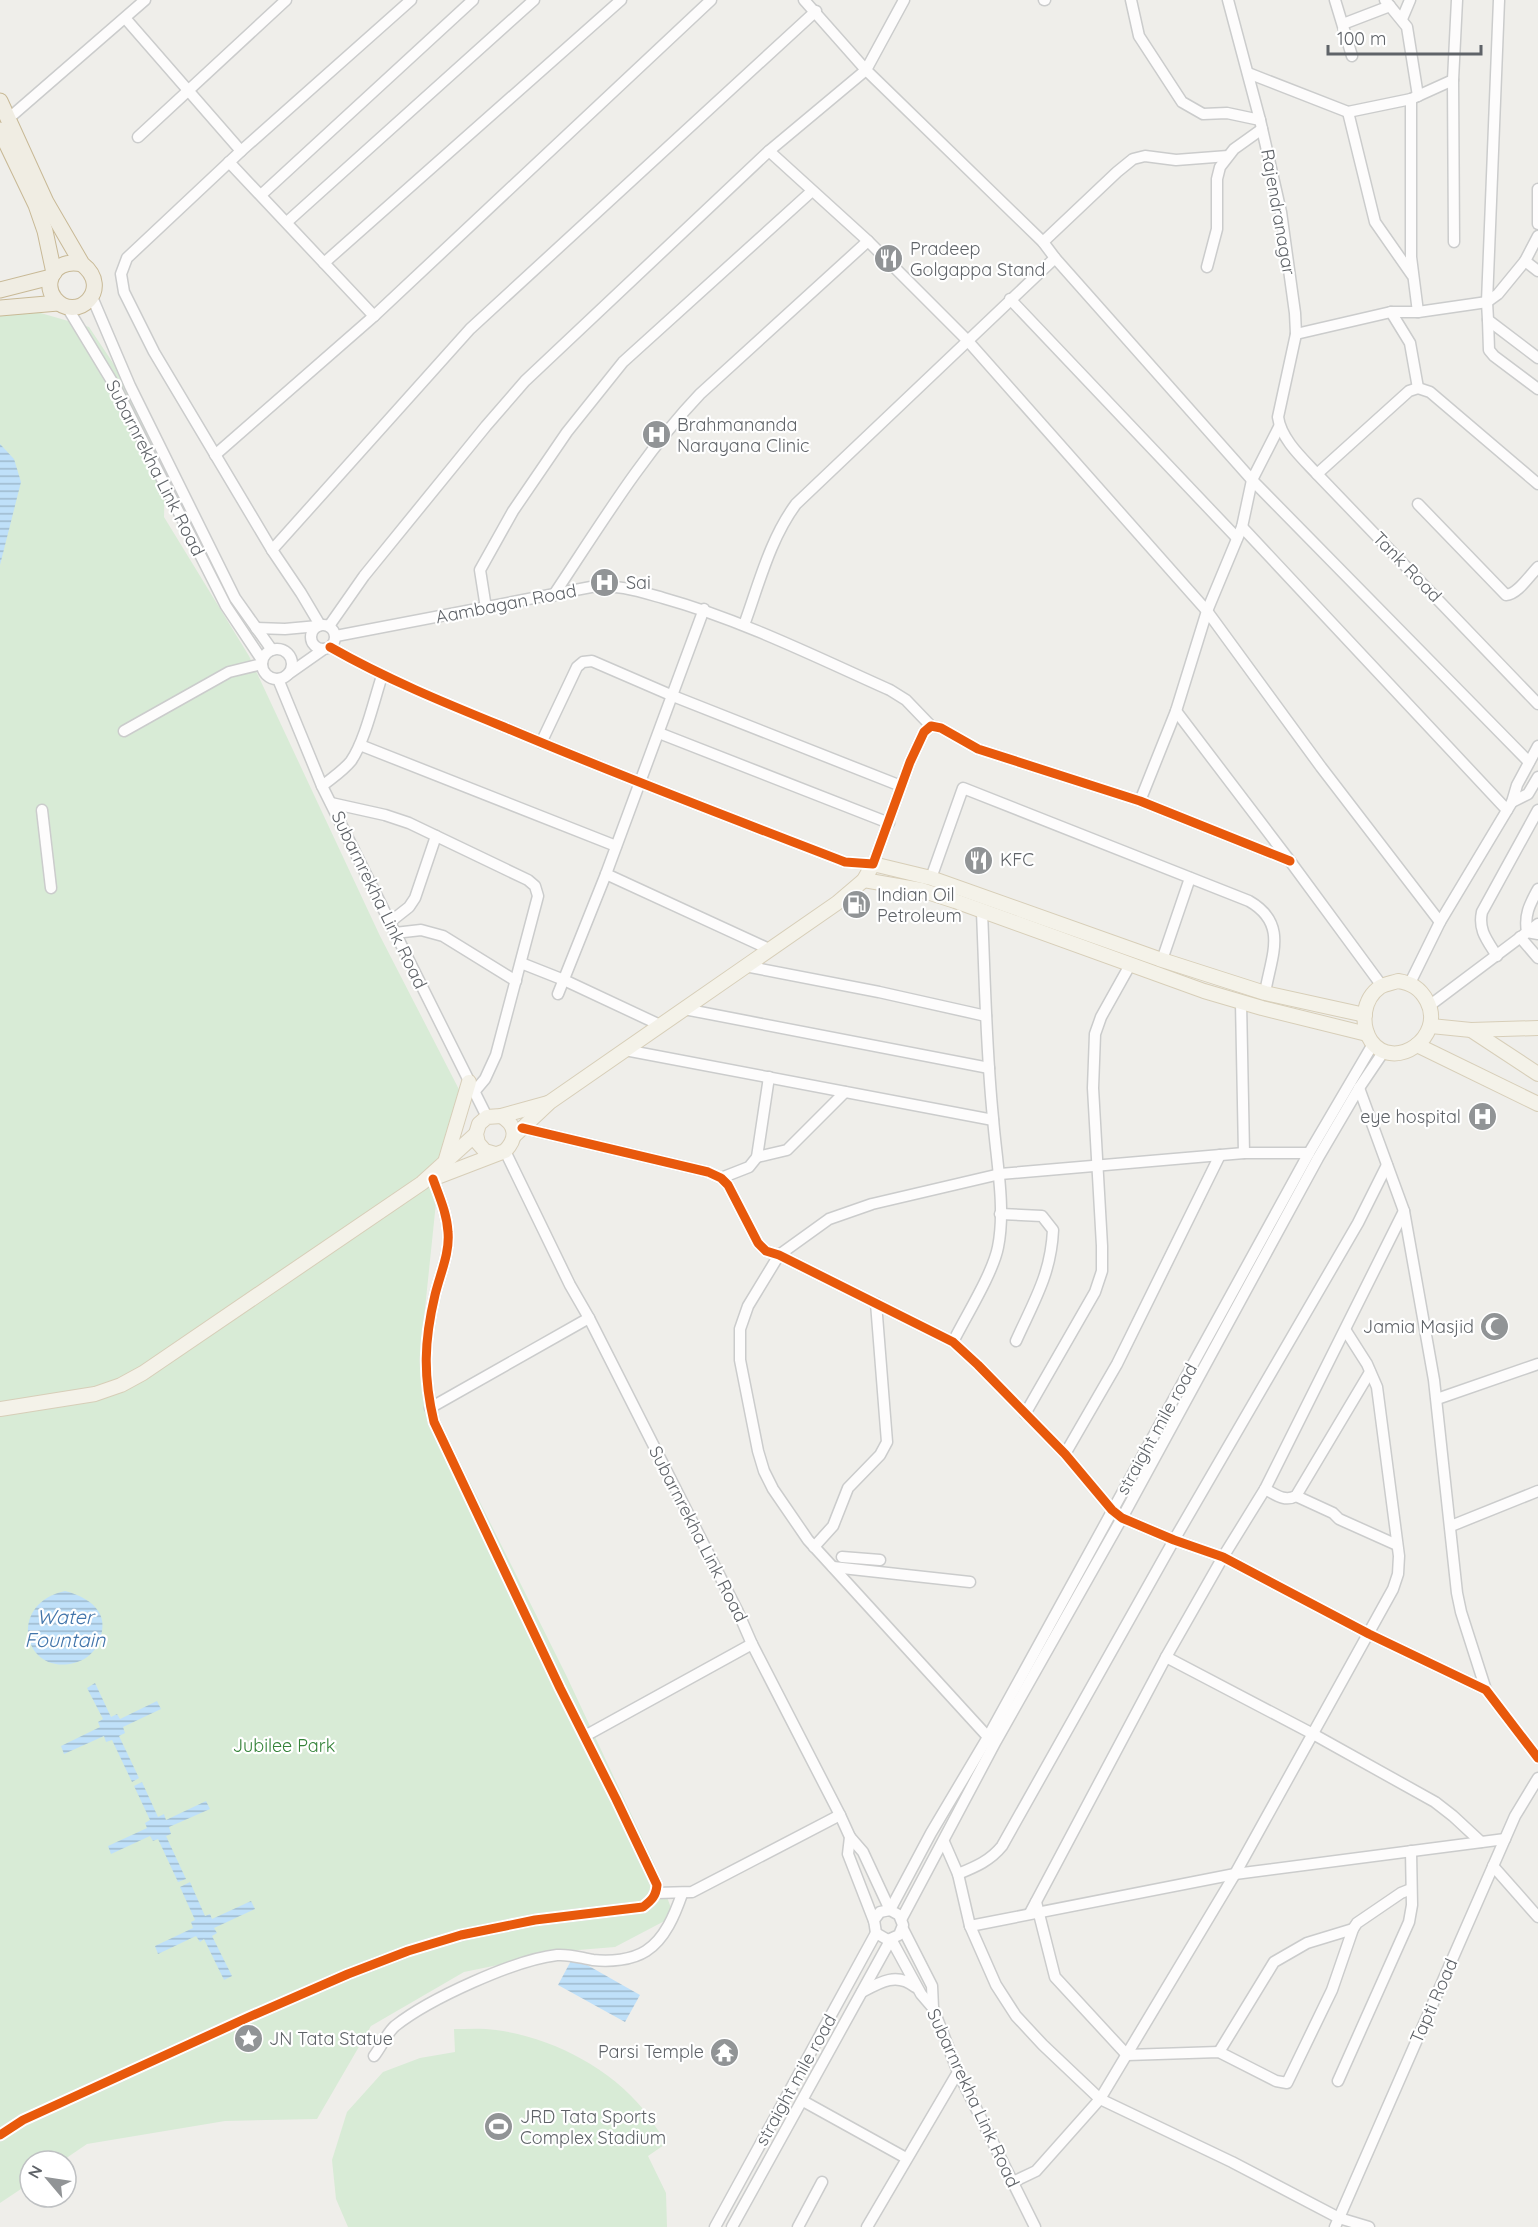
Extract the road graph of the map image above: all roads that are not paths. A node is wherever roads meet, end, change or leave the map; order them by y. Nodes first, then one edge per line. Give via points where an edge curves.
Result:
1 (145, 0) edge
2 (286, 0) edge
3 (473, 0) edge
4 (534, 0) edge
5 (621, 0) edge
6 (711, 0) edge
7 (804, 0) edge
8 (904, 0) edge
9 (1131, 0) edge
10 (1228, 0) edge
11 (1335, 0) edge
12 (1410, 0) edge
13 (1457, 0) edge
14 (1499, 0) edge
15 (406, 2) edge
16 (1387, 3) edge
17 (816, 11) junction
18 (125, 18) junction
19 (1402, 19) junction
20 (1343, 24) junction
21 (1352, 56) dead end
22 (866, 70) junction
23 (1248, 73) junction
24 (1454, 81) junction
25 (189, 90) junction
26 (1415, 98) junction
27 (0, 101) edge
28 (1348, 112) junction
29 (4, 124) edge
30 (1261, 125) junction
31 (138, 137) dead end
32 (242, 151) junction
33 (769, 152) junction
34 (1228, 156) junction
35 (229, 162) junction
36 (1538, 189) edge
37 (812, 191) junction
38 (261, 195) junction
39 (287, 222) junction
40 (1538, 224) edge
41 (1538, 236) edge
42 (868, 241) junction
43 (1043, 242) junction
44 (1454, 242) dead end
45 (1055, 258) junction
46 (1525, 261) junction
47 (324, 263) junction
48 (82, 264) junction
49 (1207, 267) dead end
50 (1538, 271) edge
51 (52, 275) junction
52 (1412, 275) junction
53 (0, 290) edge
54 (92, 297) junction
55 (1010, 299) junction
56 (1487, 302) junction
57 (63, 305) junction
58 (0, 308) edge
59 (1391, 312) junction
60 (1418, 312) junction
61 (374, 316) junction
62 (1488, 321) junction
63 (1296, 334) junction
64 (967, 340) junction
65 (1538, 358) edge
66 (1418, 388) junction
67 (1538, 389) edge
68 (1279, 427) junction
69 (215, 455) junction
70 (1317, 474) junction
71 (1252, 480) junction
72 (1538, 484) edge
73 (1418, 504) dead end
74 (1242, 527) junction
75 (1237, 538) junction
76 (272, 550) junction
77 (1538, 567) edge
78 (553, 596) junction
79 (486, 608) junction
80 (704, 609) junction
81 (1207, 611) junction
82 (322, 625) junction
83 (744, 625) junction
84 (256, 628) junction
85 (336, 636) junction
86 (327, 648) junction
87 (272, 650) junction
88 (262, 662) junction
89 (382, 676) junction
90 (282, 678) junction
91 (673, 696) junction
92 (1538, 704) edge
93 (1176, 711) junction
94 (931, 726) junction
95 (124, 731) dead end
96 (659, 733) junction
97 (540, 743) junction
98 (360, 745) junction
99 (1538, 746) edge
100 (1529, 762) junction
101 (1538, 777) edge
102 (640, 784) junction
103 (322, 786) junction
104 (901, 786) junction
105 (1140, 801) junction
106 (331, 803) junction
107 (1510, 806) junction
108 (42, 810) dead end
109 (1538, 810) edge
110 (889, 823) junction
111 (436, 836) junction
112 (616, 846) junction
113 (1290, 861) junction
114 (845, 862) junction
115 (873, 864) junction
116 (606, 874) junction
117 (931, 878) junction
118 (1190, 878) junction
119 (864, 880) junction
120 (51, 888) dead end
121 (1538, 889) edge
122 (982, 912) junction
123 (390, 922) junction
124 (1440, 922) junction
125 (1538, 924) edge
126 (395, 933) junction
127 (1528, 934) edge
128 (770, 949) junction
129 (1497, 956) junction
130 (1538, 958) edge
131 (1162, 960) junction
132 (520, 963) junction
133 (1130, 965) junction
134 (745, 966) junction
135 (564, 980) junction
136 (516, 981) junction
137 (1410, 983) junction
138 (1382, 986) junction
139 (1265, 993) junction
140 (558, 994) dead end
141 (1241, 1002) junction
142 (1429, 1006) junction
143 (684, 1009) junction
144 (1365, 1015) junction
145 (986, 1016) junction
146 (660, 1025) junction
147 (1431, 1026) junction
148 (1538, 1028) edge
149 (1471, 1030) junction
150 (1375, 1043) junction
151 (1417, 1045) junction
152 (625, 1050) junction
153 (989, 1068) junction
154 (1538, 1074) edge
155 (769, 1077) junction
156 (471, 1087) junction
157 (1359, 1088) junction
158 (845, 1092) junction
159 (550, 1102) junction
160 (1538, 1104) edge
161 (501, 1116) junction
162 (486, 1117) junction
163 (993, 1120) junction
164 (518, 1131) junction
165 (476, 1134) junction
166 (500, 1153) junction
167 (1244, 1153) junction
168 (1309, 1153) junction
169 (1220, 1155) junction
170 (757, 1157) junction
171 (446, 1161) junction
172 (1387, 1165) junction
173 (1098, 1166) junction
174 (1000, 1174) junction
175 (721, 1178) junction
176 (427, 1181) junction
177 (1404, 1211) junction
178 (1000, 1214) junction
179 (779, 1255) junction
180 (876, 1303) junction
181 (589, 1318) junction
182 (1346, 1331) junction
183 (1016, 1341) dead end
184 (953, 1342) junction
185 (1538, 1364) edge
186 (1370, 1372) junction
187 (1437, 1399) junction
188 (430, 1408) junction
189 (0, 1409) edge
190 (1025, 1414) junction
191 (1065, 1455) junction
192 (1265, 1489) junction
193 (1538, 1491) edge
194 (1296, 1496) junction
195 (1112, 1510) junction
196 (1122, 1518) junction
197 (1450, 1526) junction
198 (1174, 1540) junction
199 (1397, 1545) junction
200 (814, 1547) junction
201 (842, 1557) dead end
202 (1223, 1557) junction
203 (880, 1560) dead end
204 (833, 1567) junction
205 (970, 1582) dead end
206 (1369, 1634) junction
207 (752, 1644) junction
208 (1166, 1657) junction
209 (1486, 1690) junction
210 (1313, 1734) junction
211 (585, 1736) junction
212 (988, 1737) junction
213 (1538, 1758) edge
214 (1538, 1778) edge
215 (840, 1815) junction
216 (850, 1838) junction
217 (1505, 1839) junction
218 (944, 1842) junction
219 (1481, 1842) junction
220 (1411, 1851) junction
221 (1493, 1866) junction
222 (958, 1874) junction
223 (1235, 1874) junction
224 (1412, 1889) junction
225 (656, 1893) junction
226 (682, 1894) junction
227 (1035, 1909) junction
228 (890, 1910) junction
229 (1538, 1917) edge
230 (874, 1921) junction
231 (902, 1923) junction
232 (970, 1926) junction
233 (1353, 1929) junction
234 (876, 1933) junction
235 (891, 1940) junction
236 (918, 1989) junction
237 (862, 1992) junction
238 (933, 2008) junction
239 (1219, 2052) junction
240 (1127, 2055) junction
241 (374, 2056) dead end
242 (958, 2072) junction
243 (1338, 2081) dead end
244 (1100, 2099) junction
245 (803, 2101) junction
246 (0, 2135) edge
247 (906, 2158) junction
248 (822, 2182) dead end
249 (1013, 2182) junction
250 (1337, 2222) edge
251 (715, 2227) edge
252 (732, 2227) edge
253 (798, 2227) edge
254 (867, 2227) edge
255 (1035, 2227) edge
256 (1369, 2227) edge

1 - 18 street
2 - 25 street
3 - 38 street
4 - 39 street
5 - 47 street
6 - 61 street
7 - 17 street
8 - 22 street
9 - 30 street via 1139,36 1182,102 1203,114 1227,113
10 - 23 street, Rajendranagar
11 - 20 street
12 - 19 street
13 - 24 street
14 - 56 street
15 - 32 street
16 - 19 street
16 - 20 street
17 - 22 street
17 - 76 street via 470,329
18 - 25 street
18 - 29 street
19 - 26 street via 1407,27
20 - 21 street
22 - 33 street
22 - 43 street
23 - 28 street
23 - 30 street, Rajendranagar
24 - 26 street
24 - 44 street
25 - 31 street
25 - 32 street
26 - 28 street
26 - 52 street
27 - 29 highway
28 - 52 street via 1375,222
29 - 48 highway
29 - 51 highway via 45,231
30 - 34 street
30 - 63 street, Rajendranagar via 1281,212
32 - 35 street
33 - 37 street
33 - 82 street via 525,381
34 - 43 street via 1133,159
34 - 49 street via 1217,179 1217,228
35 - 38 street
35 - 69 street via 126,258 121,274 124,292 154,352
36 - 40 street
37 - 42 street
37 - 79 street via 623,362 567,432 513,512 480,570
38 - 39 street
39 - 47 street
41 - 46 street
42 - 64 street
42 - 78 street via 682,413
43 - 45 street
45 - 55 street
45 - 71 street
46 - 50 street
46 - 56 street
47 - 61 street
48 - 51 highway via 64,264
48 - 54 highway via 94,278
51 - 53 highway
51 - 57 highway via 52,296
52 - 60 street
54 - 57 highway via 76,307
54 - 84 street, Subarnrekha Link Road via 135,396 236,598
55 - 64 street
55 - 75 street
56 - 60 street
56 - 62 street
57 - 58 highway
57 - 88 street, Subarnrekha Link Road via 116,388 222,599
59 - 60 street
59 - 63 street
59 - 66 street via 1410,343
61 - 69 street
62 - 65 street
62 - 67 street via 1489,350
63 - 68 street, Rajendranagar
64 - 81 street
64 - 83 street via 796,504 774,542
66 - 70 street via 1409,391
66 - 72 street via 1430,392
68 - 70 street, Tank Road
68 - 71 street
69 - 76 street
70 - 92 street, Tank Road
71 - 74 street
71 - 100 street
73 - 77 street via 1506,595 1511,595
74 - 75 street
74 - 107 street
75 - 81 street
76 - 82 street
78 - 79 street, Aambagan Road
78 - 80 street, Aambagan Road via 591,587 618,586
79 - 85 street, Aambagan Road
80 - 83 street, Aambagan Road
80 - 91 street
81 - 93 street
81 - 124 street via 1320,767
82 - 84 street
82 - 85 street via 334,630
82 - 86 street via 313,630 311,637 317,648
83 - 94 street, Aambagan Road via 890,690 918,710
84 - 87 street, Subarnrekha Link Road
85 - 86 street
86 - 89 street
86 - 90 street
87 - 88 street
87 - 90 street, Subarnrekha Link Road via 279,649 290,657 290,671
88 - 90 street, Subarnrekha Link Road via 265,674
88 - 95 street via 229,672
89 - 97 street
89 - 98 street
90 - 103 street, Subarnrekha Link Road
91 - 96 street
91 - 97 street via 592,661 583,662
91 - 104 street
93 - 105 street
93 - 113 street
94 - 104 street via 924,732
94 - 105 street via 978,749
96 - 102 street
96 - 110 street
97 - 102 street
98 - 103 street via 347,765
98 - 112 street
99 - 100 street
100 - 107 street
101 - 107 street via 1528,794
102 - 112 street
102 - 114 street
103 - 106 street, Subarnrekha Link Road
104 - 110 street
105 - 113 street
106 - 111 street via 385,814
106 - 123 street, Subarnrekha Link Road
107 - 124 street
108 - 120 street
109 - 129 street via 1482,912 1481,931
110 - 115 street
111 - 123 street via 415,898
111 - 132 street via 528,879 535,886 538,896
112 - 116 street
113 - 138 street
114 - 115 street
114 - 119 street
115 - 117 main road
115 - 119 main road
116 - 128 street
116 - 135 street
117 - 118 street via 963,788
117 - 131 main road
118 - 131 street
118 - 139 street via 1249,901 1269,917 1275,934
119 - 122 main road via 921,890
119 - 128 main road
121 - 127 street via 1526,912
122 - 133 main road
122 - 145 street
123 - 126 street, Subarnrekha Link Road
124 - 137 street
125 - 127 street
126 - 136 street via 421,930 443,936
126 - 156 street, Subarnrekha Link Road
127 - 129 street
127 - 130 street
128 - 134 main road
129 - 142 street
131 - 139 main road
132 - 135 street
132 - 136 street
133 - 141 main road
133 - 173 street via 1095,1034
134 - 143 main road
134 - 145 street
135 - 140 street
135 - 146 street
136 - 156 street via 491,1067 485,1079
137 - 138 main road via 1398,981
137 - 142 main road via 1423,994
138 - 144 main road via 1370,997
139 - 144 main road
141 - 150 main road
141 - 167 street
142 - 147 main road
143 - 146 main road
143 - 153 street
144 - 150 main road via 1364,1026
145 - 153 street
146 - 152 main road
147 - 149 main road
147 - 151 main road
148 - 149 main road
149 - 154 main road
150 - 151 main road via 1398,1054
150 - 157 street, straight mile road
150 - 168 street, straight mile road
151 - 160 main road
152 - 155 street
152 - 159 main road
153 - 163 street
155 - 158 street
155 - 170 street
156 - 162 street, Subarnrekha Link Road
156 - 171 main road
157 - 172 street
157 - 196 street, straight mile road
158 - 163 street
158 - 170 street via 787,1150
159 - 161 main road
159 - 164 main road
161 - 162 main road
161 - 164 main road
162 - 165 main road
163 - 174 street
164 - 166 main road via 512,1144
164 - 175 street
165 - 166 main road via 485,1151
165 - 171 main road
166 - 176 main road
166 - 181 street, Subarnrekha Link Road
167 - 168 street
167 - 169 street
168 - 195 street, straight mile road
169 - 173 street
169 - 191 street via 1117,1364
170 - 175 street via 749,1167
171 - 176 main road
172 - 177 street
172 - 198 street via 1358,1223
173 - 174 street
173 - 190 street via 1102,1272 1084,1313
174 - 178 street
174 - 179 street via 852,1209 829,1219
175 - 179 street via 758,1243
176 - 188 street via 444,1209 448,1231 447,1252 426,1333
176 - 189 main road via 121,1385 95,1394
177 - 182 street
177 - 187 street
178 - 183 street via 1042,1216 1053,1230 1045,1279
178 - 184 street via 994,1260
179 - 180 street
179 - 200 street via 748,1306 740,1329 740,1360 764,1471
180 - 184 street
180 - 200 street via 887,1442 849,1488 833,1526
181 - 188 street
181 - 207 street, Subarnrekha Link Road
182 - 186 street
182 - 192 street
184 - 190 street
185 - 187 street
186 - 194 street
186 - 199 street via 1377,1387
187 - 197 street
188 - 211 street via 439,1436
190 - 191 street
191 - 195 street
192 - 194 street via 1284,1499
192 - 202 street
193 - 197 street
194 - 199 street
195 - 196 street
195 - 212 street, straight mile road
196 - 198 street
196 - 218 street, straight mile road via 996,1741
197 - 209 street via 1461,1612
198 - 202 street
198 - 222 street via 1002,1846 986,1862
199 - 206 street via 1398,1574
200 - 204 street
201 - 203 street
202 - 206 street
202 - 208 street
204 - 205 street
204 - 212 street
206 - 209 street
206 - 210 street
207 - 211 street
207 - 215 street, Subarnrekha Link Road
208 - 210 street
208 - 227 street
209 - 213 street
210 - 219 street via 1435,1802
210 - 223 street
211 - 225 street via 657,1885
212 - 228 street, straight mile road
214 - 217 street, Tapti Road
215 - 216 street, Subarnrekha Link Road
215 - 226 street
216 - 228 street via 863,1852
216 - 230 street, Subarnrekha Link Road via 848,1854
217 - 219 street
217 - 221 street, Tapti Road
218 - 222 street
218 - 231 street, straight mile road
219 - 220 street
220 - 223 street
220 - 224 street
221 - 229 street
221 - 250 street, Tapti Road
222 - 232 street
223 - 227 street
223 - 240 street
224 - 233 street
224 - 243 street via 1409,1922
225 - 226 street
225 - 246 street via 643,1906 536,1920 461,1935 408,1951 249,2017 23,2120
226 - 241 street via 671,1924 648,1950 617,1960 557,1955 499,1972 435,2000 393,2028
227 - 232 street
227 - 240 street via 1055,1977
228 - 230 street, straight mile road via 880,1912
228 - 231 street via 897,1912
230 - 234 street
231 - 235 street, straight mile road via 899,1935
231 - 238 street via 932,1986
232 - 244 street via 996,1985 1016,2016
233 - 239 street via 1307,1943 1274,1962
233 - 239 street via 1332,1990 1287,2083
234 - 235 street
234 - 251 street, straight mile road
235 - 236 street, Subarnrekha Link Road
235 - 237 street, straight mile road
236 - 237 street via 901,1978
236 - 238 street, Subarnrekha Link Road
237 - 245 street, straight mile road
238 - 242 street, Subarnrekha Link Road
239 - 240 street
240 - 244 street
242 - 247 street
242 - 249 street, Subarnrekha Link Road
244 - 249 street via 1036,2171
244 - 250 street via 1232,2162
245 - 247 street
245 - 252 street, straight mile road
247 - 254 street
248 - 253 street
249 - 255 street, Subarnrekha Link Road
250 - 256 street

